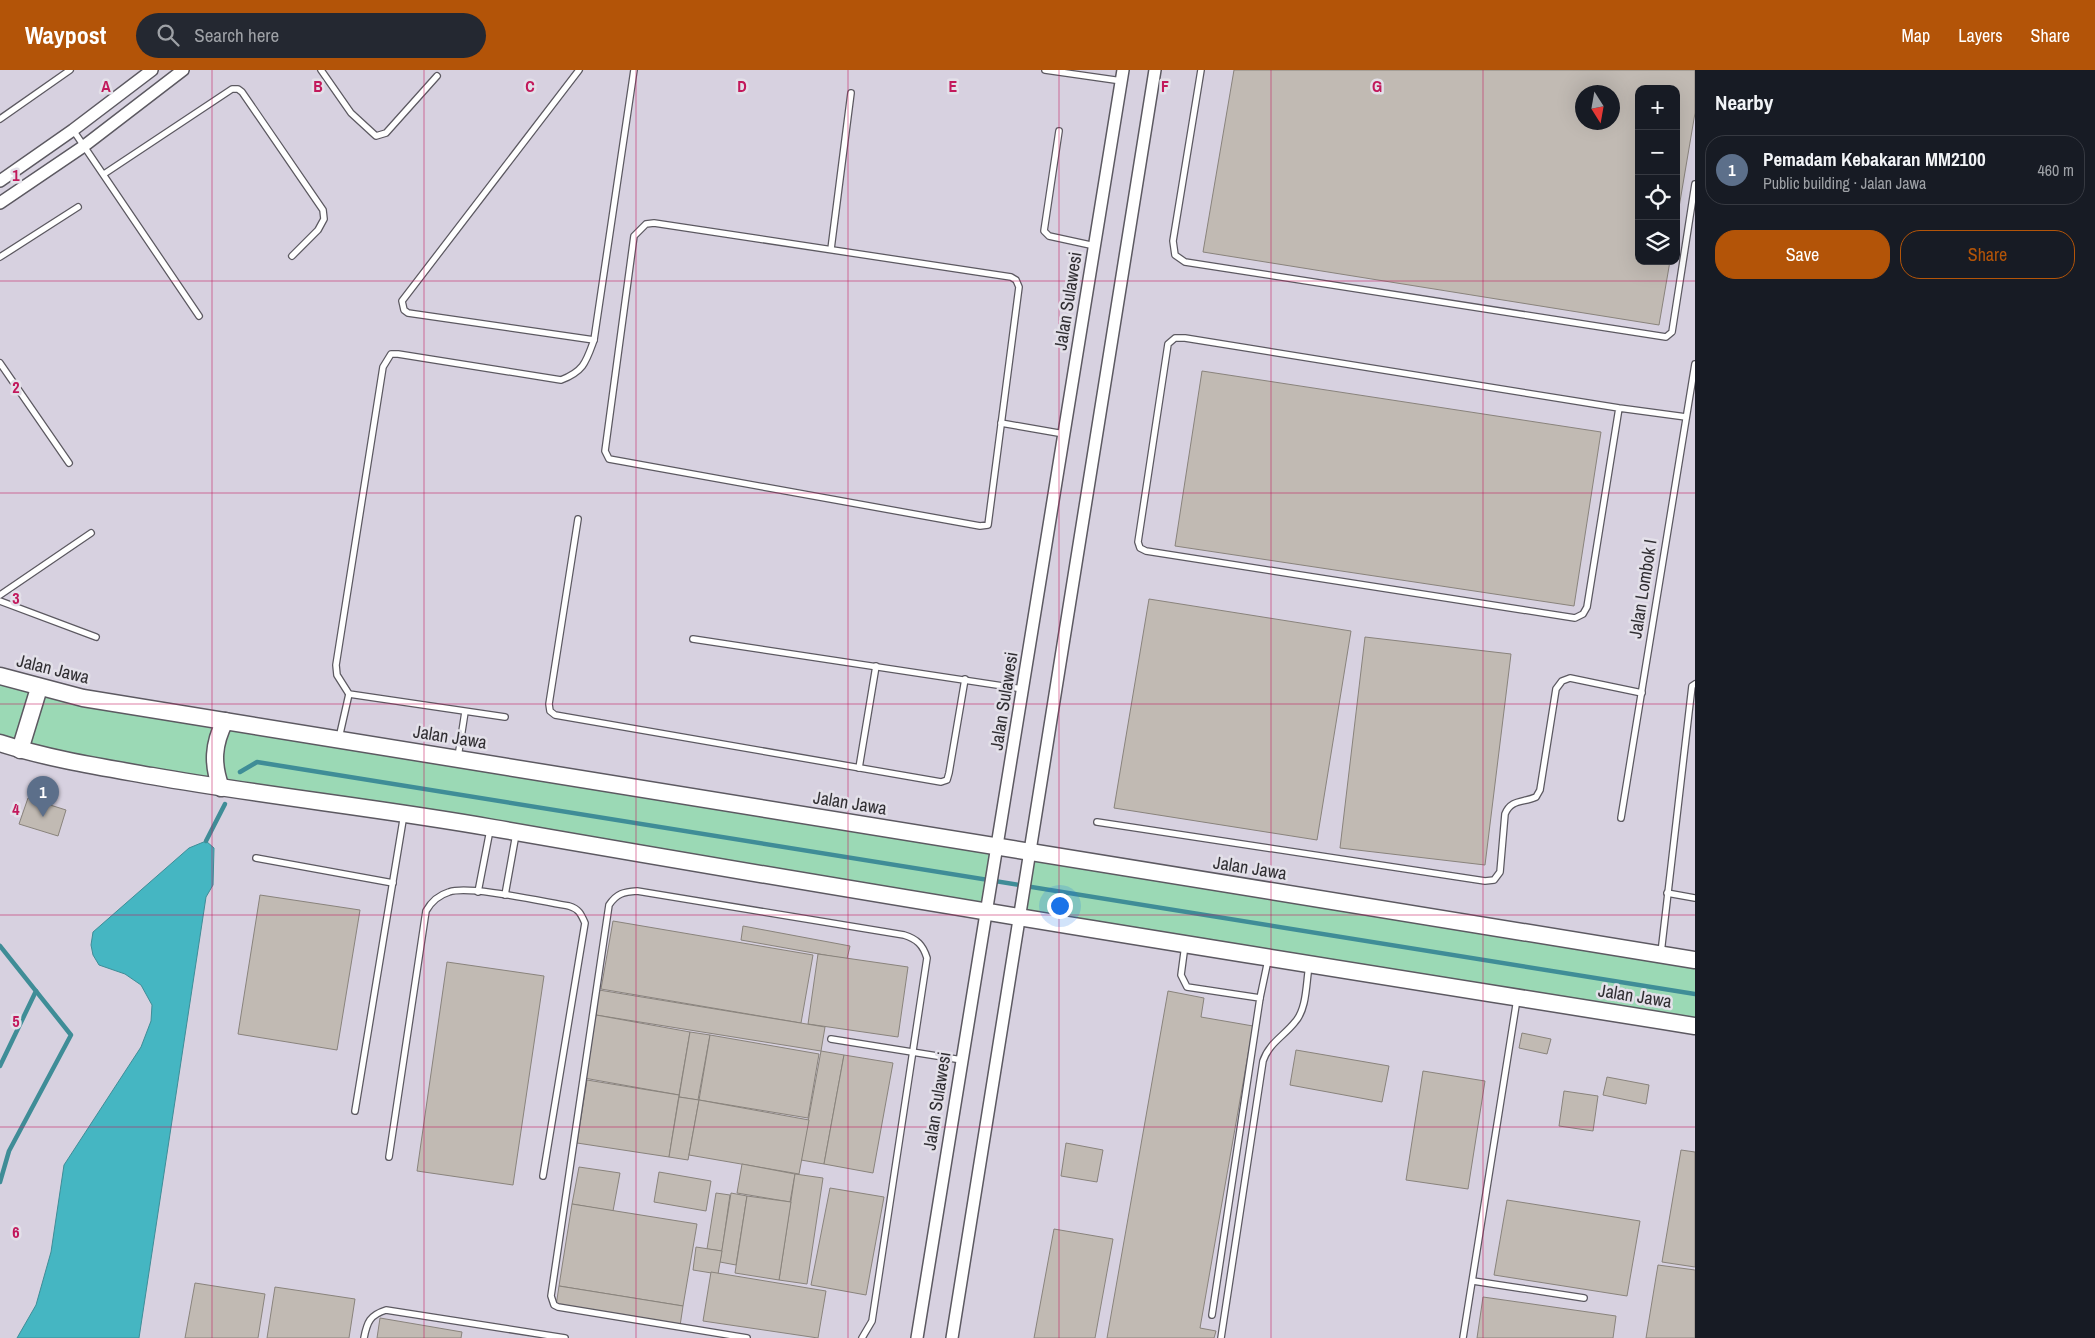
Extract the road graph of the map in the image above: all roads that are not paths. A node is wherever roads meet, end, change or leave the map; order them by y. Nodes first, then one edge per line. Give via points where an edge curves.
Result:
1 (70, 70) edge
2 (152, 70) edge
3 (183, 70) edge
4 (321, 70) edge
5 (579, 70) edge
6 (634, 70) edge
7 (1045, 70) edge
8 (1155, 70) edge
9 (1201, 70) edge
10 (437, 76) dead end
11 (1123, 76) edge
12 (851, 93) dead end
13 (0, 119) edge
14 (73, 130) junction
15 (1059, 131) dead end
16 (84, 146) junction
17 (104, 174) junction
18 (0, 181) edge
19 (1695, 184) edge
20 (0, 203) edge
21 (78, 207) dead end
22 (1095, 246) junction
23 (831, 249) junction
24 (292, 256) dead end
25 (0, 257) edge
26 (199, 316) dead end
27 (594, 340) junction
28 (0, 363) edge
29 (1695, 364) edge
30 (1619, 408) junction
31 (1686, 417) junction
32 (1001, 423) junction
33 (1064, 434) junction
34 (69, 463) dead end
35 (578, 519) dead end
36 (91, 533) dead end
37 (0, 595) edge
38 (0, 601) edge
39 (96, 637) dead end
40 (693, 639) dead end
41 (876, 666) junction
42 (0, 676) edge
43 (965, 679) junction
44 (1695, 684) edge
45 (39, 688) junction
46 (1023, 689) junction
47 (1642, 693) junction
48 (349, 694) junction
49 (465, 712) junction
50 (505, 717) dead end
51 (225, 721) junction
52 (339, 738) junction
53 (0, 743) edge
54 (20, 750) junction
55 (458, 758) junction
56 (859, 768) junction
57 (221, 788) junction
58 (405, 814) junction
59 (1621, 818) dead end
60 (1097, 822) dead end
61 (490, 827) junction
62 (516, 832) junction
63 (996, 853) junction
64 (256, 858) dead end
65 (1029, 859) junction
66 (393, 883) junction
67 (478, 892) junction
68 (1667, 893) junction
69 (505, 895) junction
70 (1695, 898) edge
71 (988, 905) junction
72 (1020, 911) junction
73 (1185, 944) junction
74 (1660, 954) junction
75 (1268, 958) junction
76 (1695, 960) edge
77 (1310, 964) junction
78 (1518, 997) junction
79 (1260, 998) junction
80 (1695, 1026) edge
81 (831, 1039) dead end
82 (912, 1053) junction
83 (962, 1060) junction
84 (355, 1111) dead end
85 (389, 1157) dead end
86 (543, 1176) dead end
87 (1473, 1281) junction
88 (1584, 1298) dead end
89 (1212, 1315) dead end
90 (364, 1338) edge
91 (565, 1338) edge
92 (747, 1338) edge
93 (862, 1338) edge
94 (917, 1338) edge
95 (952, 1338) edge
96 (1221, 1338) edge
97 (1463, 1338) edge

1 - 13 lane
2 - 14 street
3 - 16 street
4 - 10 lane via 351,113 376,136 386,133
5 - 27 lane via 402,301 408,314
6 - 27 lane
7 - 11 lane
8 - 65 street
9 - 19 lane via 1172,242 1175,255 1185,262 1666,337 1672,332
11 - 22 street, Jalan Sulawesi
12 - 23 lane
14 - 16 lane
14 - 18 street
15 - 22 lane via 1043,228 1049,236
16 - 17 lane
16 - 20 street
17 - 24 lane via 238,89 323,210 324,220 318,230
17 - 26 lane
21 - 25 lane
22 - 33 street, Jalan Sulawesi
23 - 32 lane via 1016,280 1019,287
23 - 32 lane via 654,223 640,228 634,236 605,452 609,459 984,527 989,521
27 - 48 lane via 585,365 562,380 398,354 387,358 382,366 336,665 337,675
28 - 34 lane
29 - 31 lane, Jalan Lombok I
30 - 30 lane via 1175,338 1168,344 1138,542 1146,551 1575,618 1587,607
30 - 31 lane
31 - 47 lane, Jalan Lombok I
32 - 33 lane
33 - 46 street, Jalan Sulawesi
35 - 56 lane via 550,711
36 - 37 lane
38 - 39 lane
40 - 41 lane
41 - 43 lane
41 - 56 lane
42 - 45 street, Jalan Jawa
43 - 46 lane
43 - 56 lane via 946,780 941,782
44 - 68 lane via 1692,686
45 - 51 street, Jalan Jawa
45 - 54 street
46 - 63 street, Jalan Sulawesi
47 - 59 lane, Jalan Lombok I
47 - 60 lane via 1570,678 1562,681 1556,689 1540,790 1536,797 1512,803 1508,808 1500,872 1494,880
48 - 49 lane
48 - 52 lane
49 - 50 lane
49 - 55 lane
51 - 52 street, Jalan Jawa
51 - 57 street via 214,754
52 - 55 street, Jalan Jawa
53 - 54 street, Jalan Jawa
54 - 57 street, Jalan Jawa
55 - 63 street, Jalan Jawa
57 - 58 street, Jalan Jawa
58 - 61 street, Jalan Jawa
58 - 66 lane
61 - 62 street, Jalan Jawa
61 - 67 lane
62 - 69 lane
62 - 71 street, Jalan Jawa
63 - 65 street, Jalan Jawa
63 - 71 street, Jalan Sulawesi
64 - 66 lane
65 - 72 street
65 - 74 street, Jalan Jawa
66 - 84 lane
67 - 69 lane
67 - 85 lane via 450,891 439,897 426,912
68 - 70 lane
68 - 74 lane
69 - 86 lane via 576,908 585,923
71 - 72 street, Jalan Jawa
71 - 83 street, Jalan Sulawesi
72 - 73 street, Jalan Jawa
72 - 95 street
73 - 75 street, Jalan Jawa
73 - 79 lane via 1182,975 1187,987
74 - 76 street, Jalan Jawa
75 - 77 street, Jalan Jawa
75 - 79 lane
77 - 78 street, Jalan Jawa
77 - 96 lane via 1301,1013 1296,1022 1266,1050 1263,1060
78 - 80 street, Jalan Jawa
78 - 87 lane
79 - 89 lane
81 - 82 lane
82 - 83 lane
82 - 92 lane via 927,958 920,943 912,938 637,891 622,892 609,905 552,1301 558,1307
82 - 93 lane via 872,1321
83 - 94 street, Jalan Sulawesi
87 - 88 lane
87 - 97 lane
90 - 91 lane via 367,1322 374,1314 386,1310

